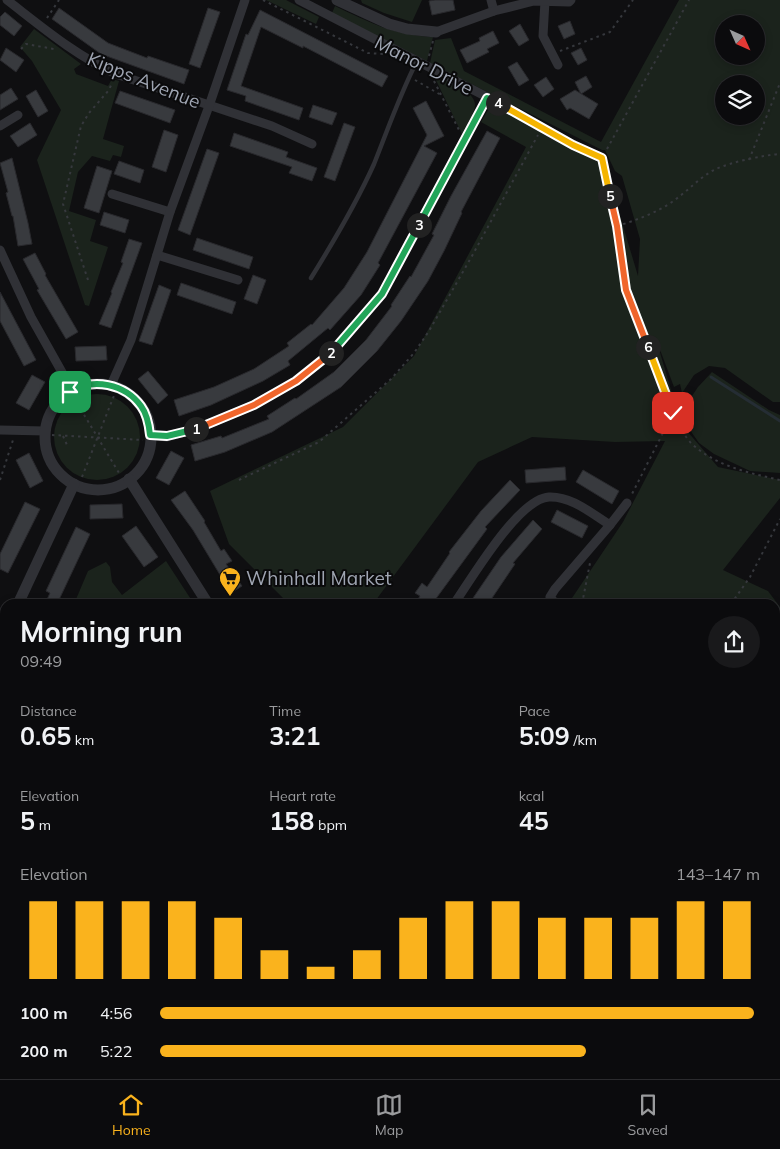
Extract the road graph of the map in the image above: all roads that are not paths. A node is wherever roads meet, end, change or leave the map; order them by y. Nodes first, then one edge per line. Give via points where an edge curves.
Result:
1 (7, 0) edge
2 (245, 0) edge
3 (298, 0) edge
4 (336, 0) edge
5 (490, 0) edge
6 (572, 0) edge
7 (546, 1) edge
8 (349, 3) edge
9 (494, 11) junction
10 (436, 32) joint
11 (417, 61) junction
12 (558, 66) dead end
13 (487, 98) junction
14 (209, 106) junction
15 (18, 115) dead end
16 (0, 126) edge
17 (312, 144) dead end
18 (602, 158) road end
19 (112, 194) dead end
20 (170, 212) junction
21 (0, 250) edge
22 (157, 255) junction
23 (311, 278) dead end
24 (238, 280) dead end
25 (114, 386) junction
26 (71, 391) junction
27 (0, 430) edge
28 (45, 433) junction
29 (150, 438) junction
30 (126, 480) junction
31 (76, 485) junction
32 (627, 503) road end
33 (610, 525) junction
34 (20, 599) edge
35 (205, 599) edge
36 (457, 599) edge
37 (552, 599) edge

1 - 14 street, Kipps Avenue via 92,63
2 - 14 street
3 - 11 street, Manor Drive
4 - 8 street
5 - 9 street
6 - 7 street
7 - 9 street
7 - 12 street via 543,36
8 - 10 street via 389,24
9 - 10 street
11 - 13 street, Manor Drive
11 - 23 lane via 373,165
13 - 18 street, Manor Drive
13 - 29 street via 382,294 335,349 296,381 254,405 199,428
14 - 17 street, Kipps Avenue via 272,126
14 - 20 street
15 - 16 street
19 - 20 street
20 - 22 street
21 - 26 street via 30,317
22 - 24 street
22 - 25 street
25 - 26 street via 91,384
25 - 29 street via 141,406 148,420
26 - 28 street via 48,417
27 - 28 street
28 - 31 street via 51,461 64,477
29 - 30 street via 142,465
30 - 31 street via 114,487 98,489
30 - 35 street
31 - 34 street
32 - 33 street
33 - 36 street via 571,500 548,497 535,501 506,528
33 - 37 street via 555,589

